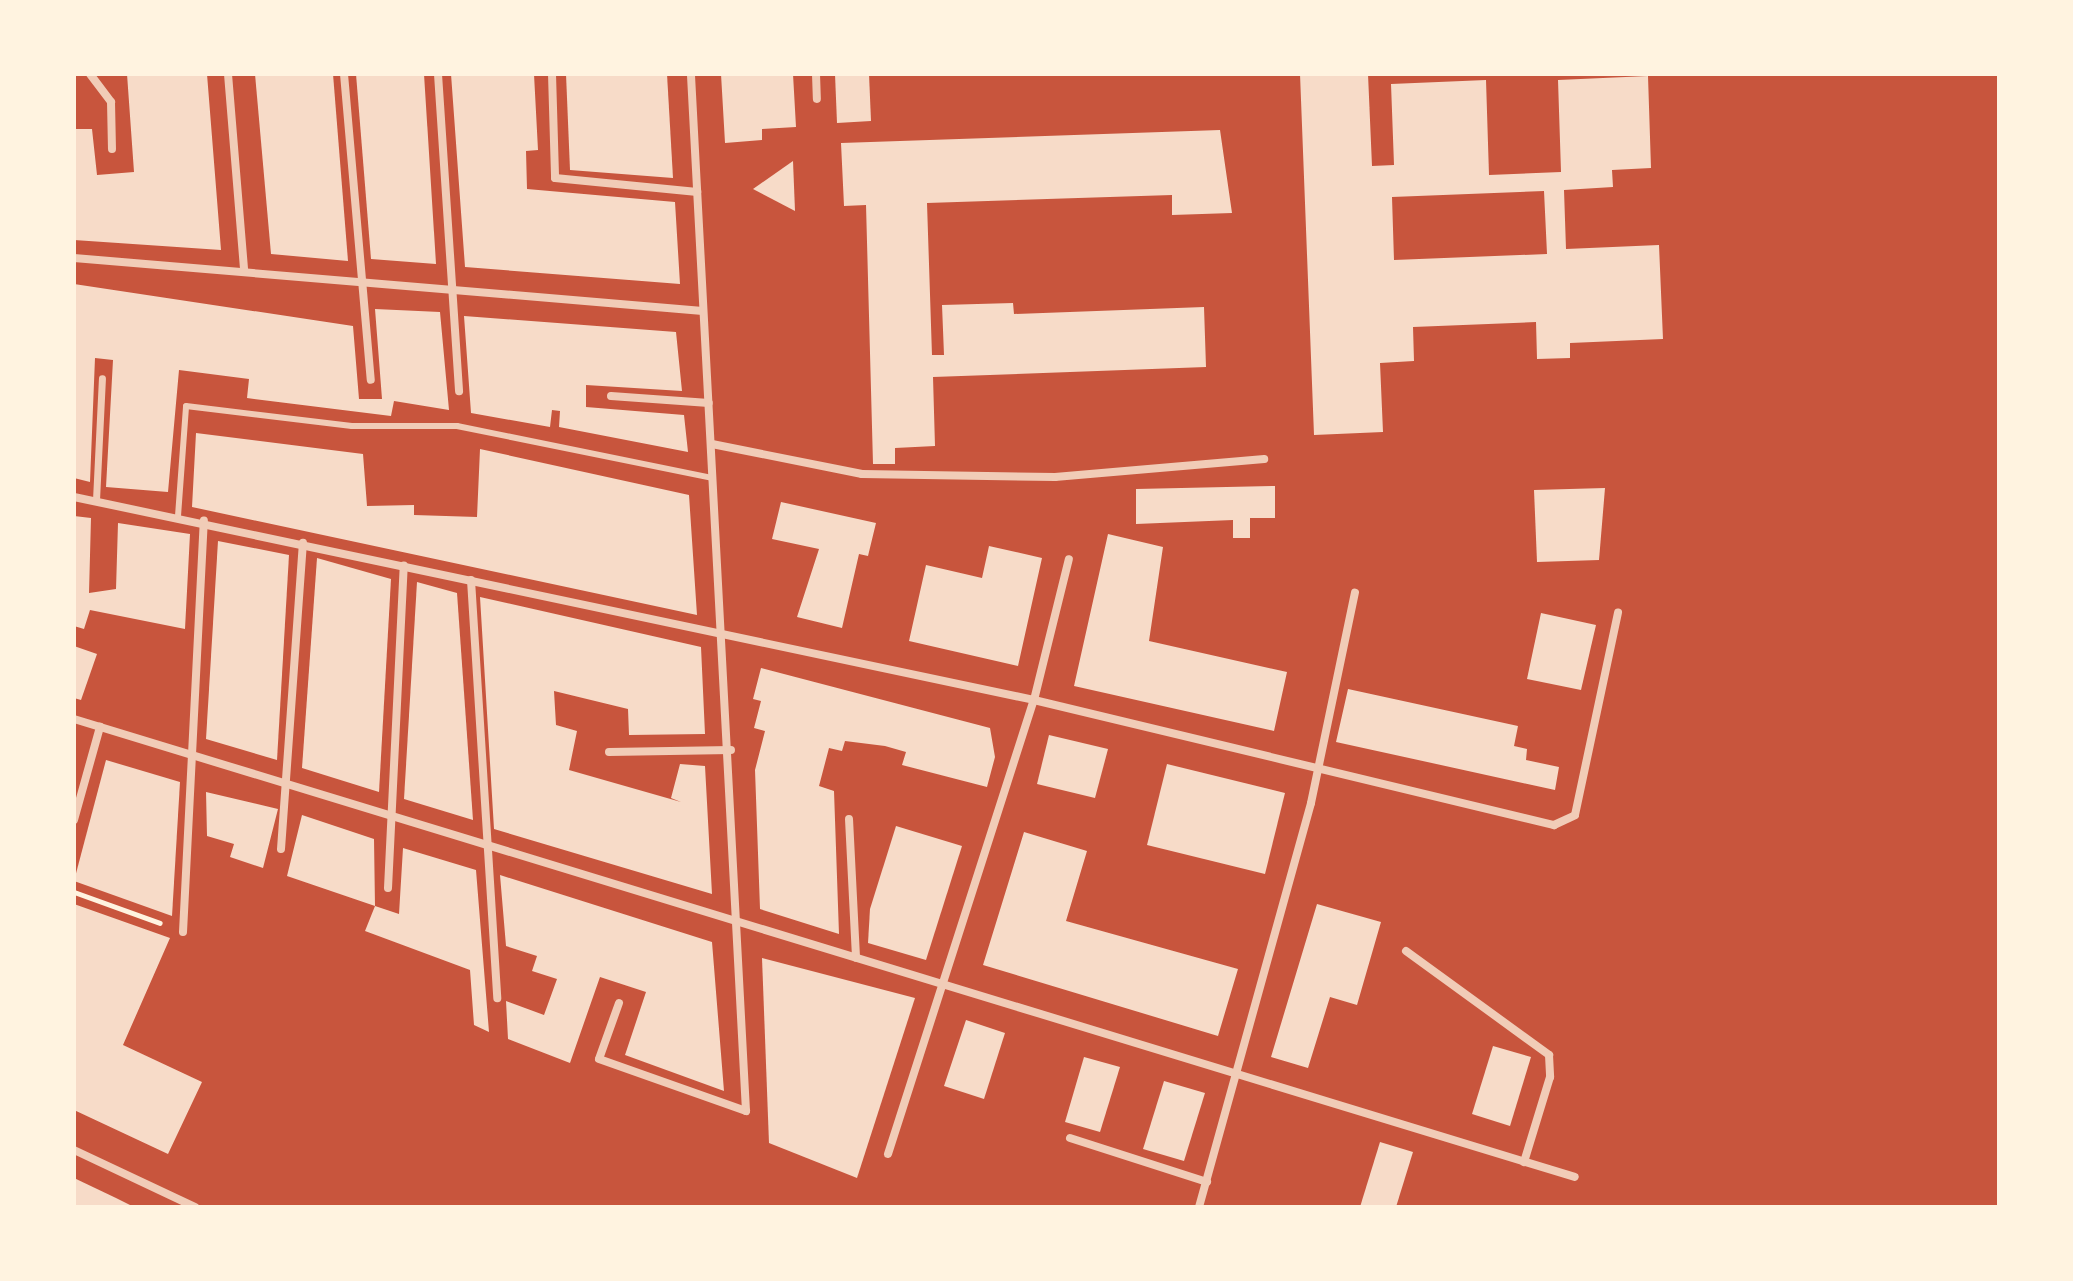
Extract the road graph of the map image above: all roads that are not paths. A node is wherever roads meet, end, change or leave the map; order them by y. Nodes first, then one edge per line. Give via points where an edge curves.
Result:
1 (90, 74) edge
2 (228, 74) edge
3 (344, 74) edge
4 (438, 74) edge
5 (552, 74) edge
6 (691, 74) edge
7 (816, 74) edge
8 (817, 99) dead end
9 (112, 149) dead end
10 (697, 192) junction
11 (74, 258) edge
12 (244, 269) junction
13 (363, 279) junction
14 (453, 289) junction
15 (703, 311) junction
16 (102, 378) dead end
17 (371, 380) dead end
18 (459, 391) dead end
19 (611, 396) dead end
20 (709, 403) junction
21 (712, 444) junction
22 (1264, 459) dead end
23 (712, 478) junction
24 (74, 497) edge
25 (96, 500) junction
26 (178, 516) junction
27 (204, 521) junction
28 (303, 543) junction
29 (1069, 559) dead end
30 (404, 565) junction
31 (471, 580) junction
32 (1355, 593) dead end
33 (1618, 613) dead end
34 (725, 637) junction
35 (1034, 700) junction
36 (74, 719) edge
37 (100, 727) junction
38 (731, 750) junction
39 (609, 752) dead end
40 (192, 755) junction
41 (1316, 769) junction
42 (291, 784) junction
43 (389, 816) junction
44 (849, 819) dead end
45 (74, 820) edge
46 (484, 844) junction
47 (281, 849) dead end
48 (388, 888) dead end
49 (736, 921) junction
50 (183, 932) road end
51 (1406, 951) dead end
52 (856, 958) junction
53 (943, 985) junction
54 (497, 998) dead end
55 (619, 1003) dead end
56 (1237, 1074) junction
57 (1070, 1138) dead end
58 (74, 1150) edge
59 (888, 1154) dead end
60 (1524, 1162) junction
61 (1575, 1177) dead end
62 (1207, 1182) junction
63 (194, 1207) edge
64 (1199, 1207) edge

1 - 9 street via 111,102
2 - 12 street
3 - 13 street
4 - 14 street
5 - 10 street via 555,178
6 - 10 street
7 - 8 street
10 - 15 street
11 - 12 street
12 - 13 street
13 - 14 street
13 - 17 street
14 - 15 street
14 - 18 street
15 - 20 street
16 - 25 street
19 - 20 street
20 - 21 street
21 - 22 street via 862,474 1055,477
21 - 23 street
23 - 26 lane via 457,426 352,426 186,406
23 - 34 street
24 - 25 street
25 - 26 street
26 - 27 street
27 - 28 street
27 - 40 street
28 - 30 street
28 - 42 street
29 - 35 street
30 - 31 street
30 - 43 street
31 - 34 street
31 - 46 street
32 - 41 street
33 - 41 street via 1575,815 1554,825
34 - 35 street
34 - 38 street
35 - 41 street
35 - 53 street
36 - 37 street
37 - 40 street
37 - 45 street
38 - 39 street
38 - 49 street
40 - 42 street
40 - 50 street
41 - 56 street
42 - 43 street
42 - 47 street
43 - 46 street
43 - 48 street
44 - 52 street
46 - 49 street
46 - 54 street
49 - 52 street
49 - 55 street via 746,1111 599,1059
51 - 60 street via 1549,1055 1550,1077
52 - 53 street
53 - 56 street
53 - 59 street
56 - 60 street
56 - 62 street
57 - 62 street
58 - 63 street
60 - 61 street
62 - 64 street

